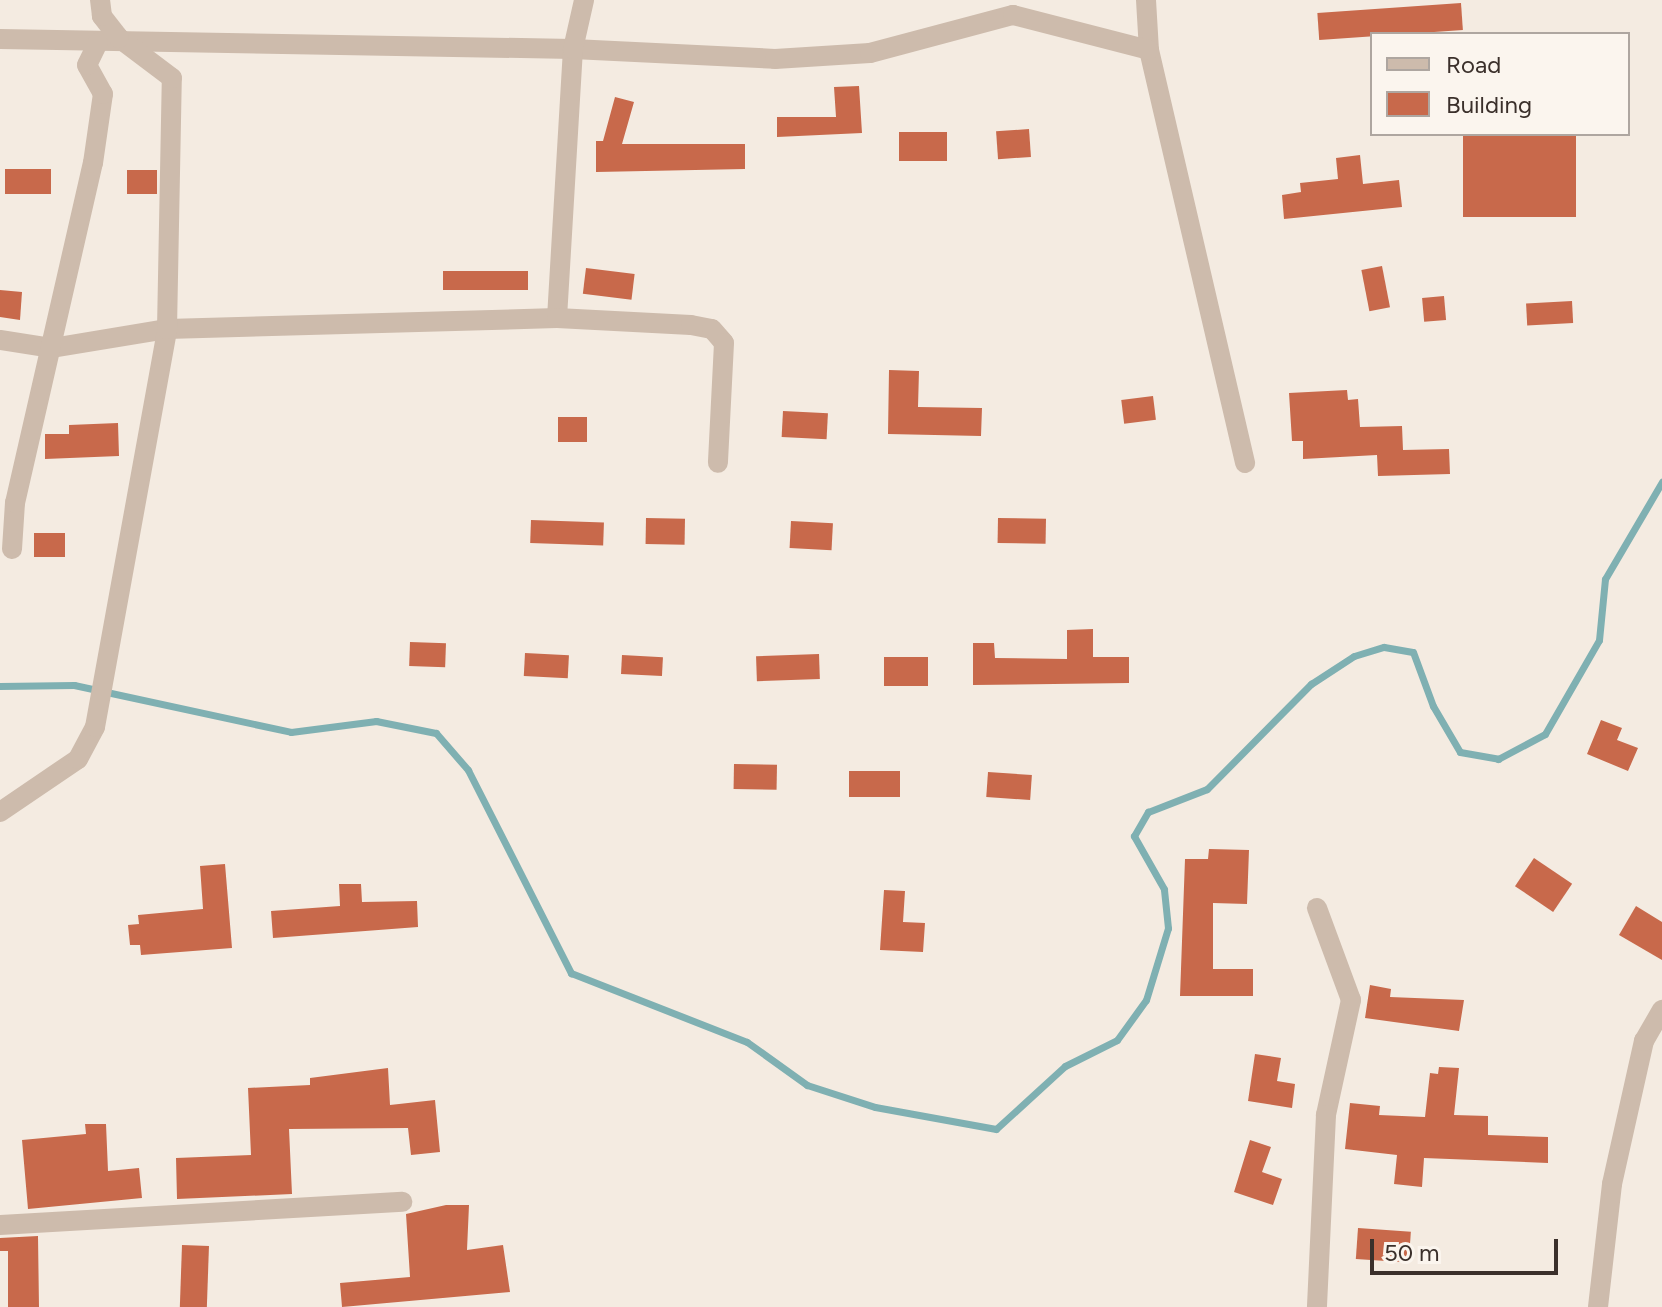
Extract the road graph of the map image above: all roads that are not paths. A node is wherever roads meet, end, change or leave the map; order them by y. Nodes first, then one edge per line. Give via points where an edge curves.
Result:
1 (100, 0) edge
2 (584, 0) edge
3 (1146, 0) edge
4 (0, 39) edge
5 (108, 40) junction
6 (573, 49) junction
7 (1149, 50) junction
8 (557, 318) junction
9 (167, 329) junction
10 (0, 340) edge
11 (52, 348) junction
12 (718, 463) dead end
13 (1245, 463) dead end
14 (12, 549) dead end
15 (0, 812) edge
16 (1317, 908) dead end
17 (1662, 1010) edge
18 (402, 1202) dead end
19 (0, 1225) edge
20 (1317, 1307) edge
21 (1598, 1307) edge

1 - 5 street
2 - 6 street
3 - 7 street
4 - 5 street
5 - 6 street
5 - 9 street via 172,78
5 - 11 street via 87,65 103,94
6 - 7 street via 775,59 870,53 1013,15
6 - 8 street
7 - 13 street
8 - 9 street
8 - 12 street via 712,329 724,343 727,364
9 - 11 street
9 - 15 street via 97,709 78,759
10 - 11 street
11 - 14 street via 15,503
16 - 20 street via 1351,1000 1326,1115
17 - 21 street via 1644,1041 1612,1184
18 - 19 street

